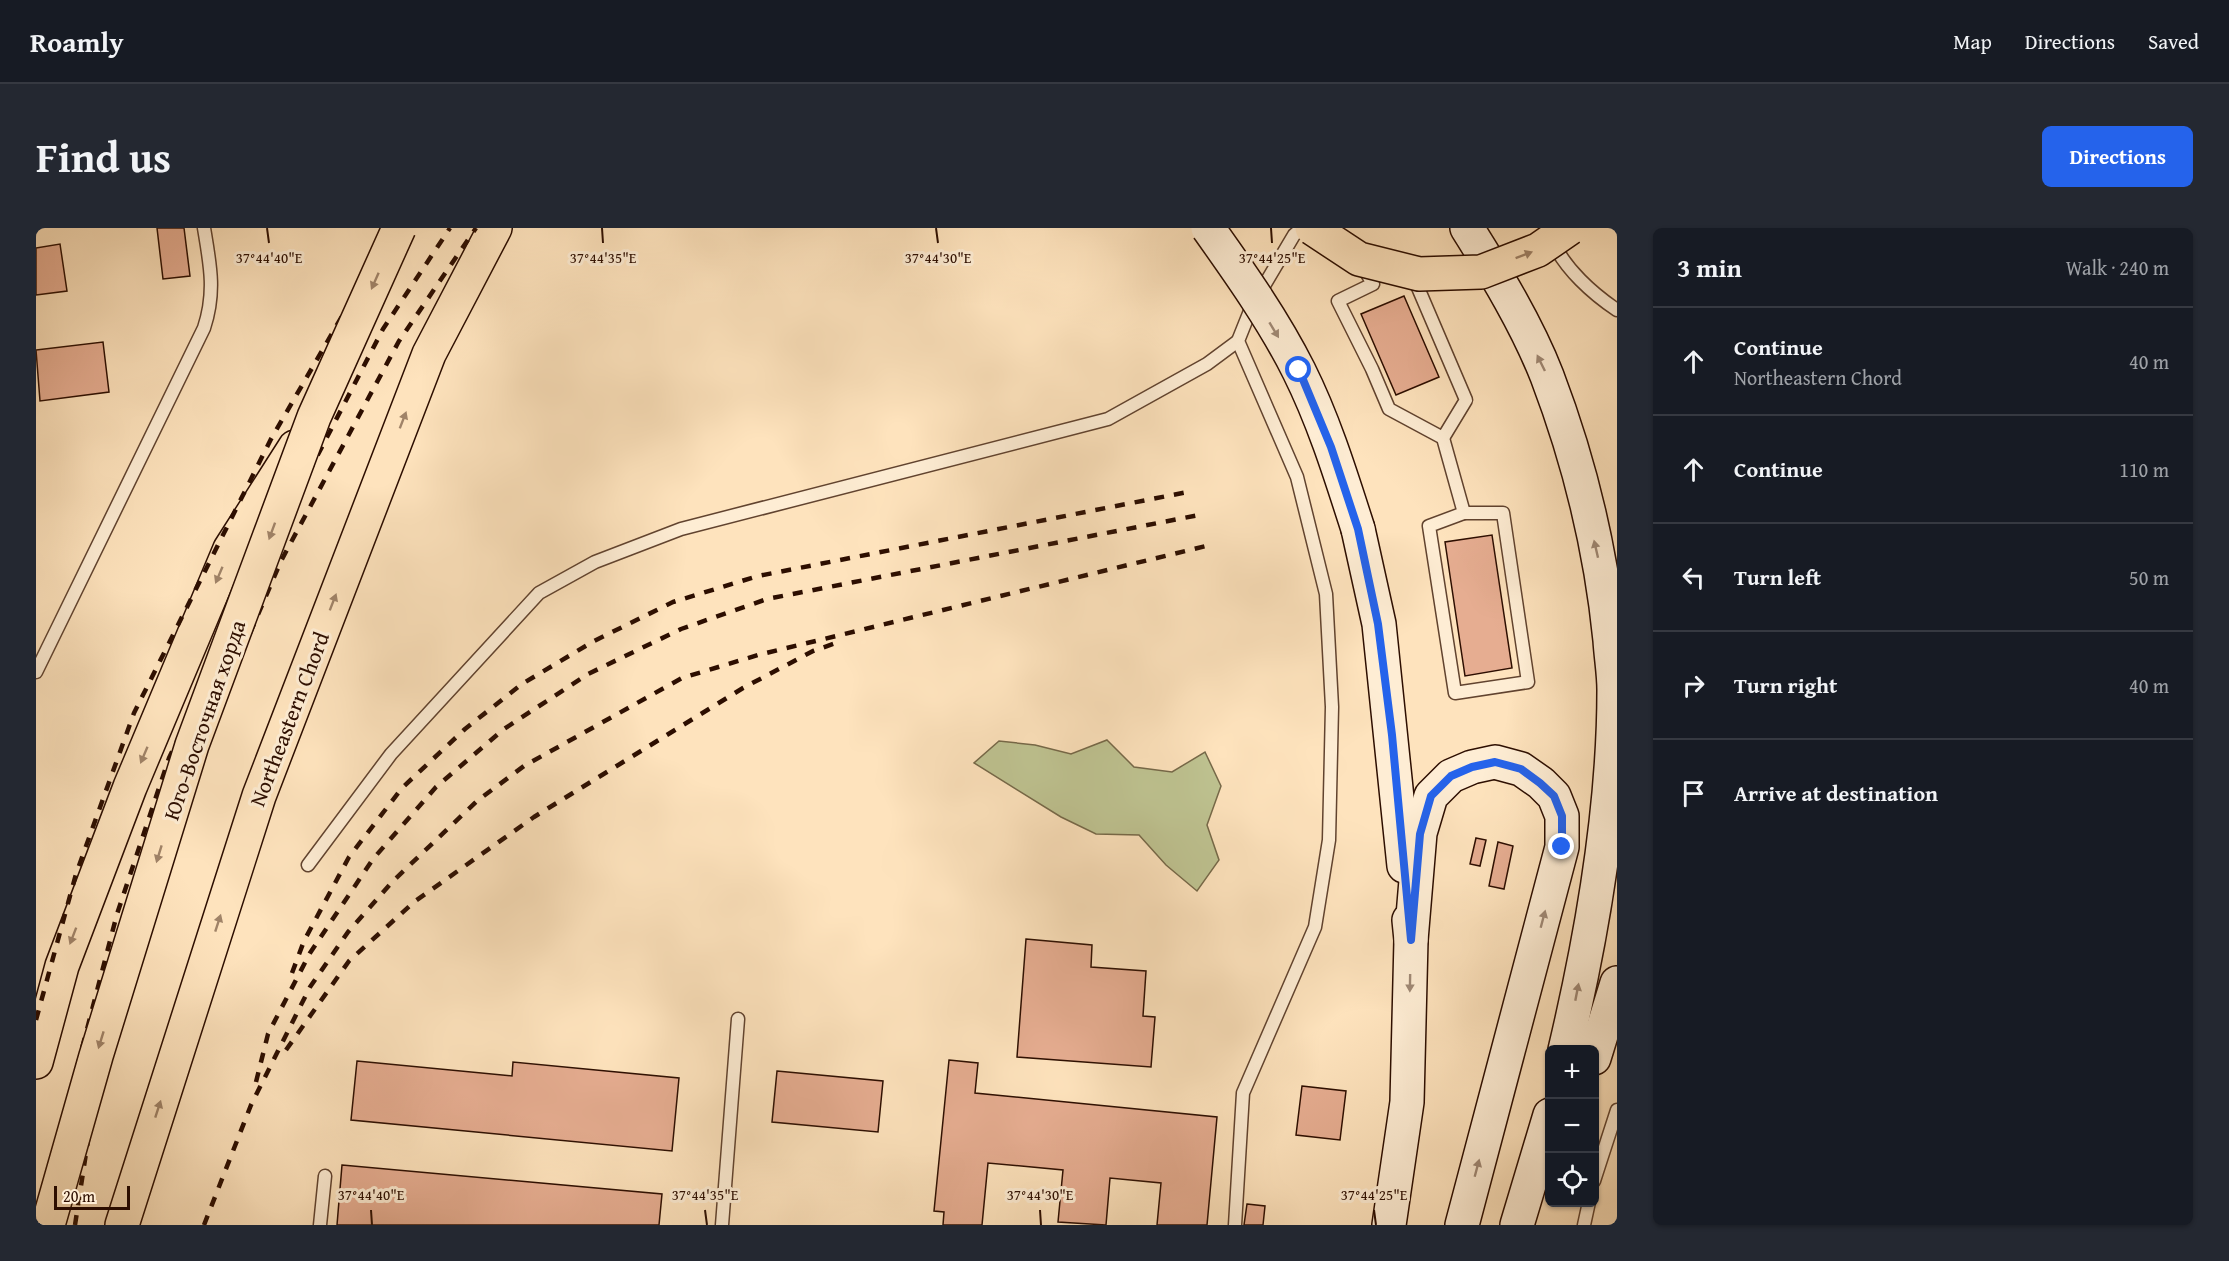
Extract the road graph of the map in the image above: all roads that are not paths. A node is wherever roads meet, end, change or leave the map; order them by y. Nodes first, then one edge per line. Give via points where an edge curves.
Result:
1 (204, 228) edge
2 (399, 228) edge
3 (495, 228) edge
4 (1208, 228) edge
5 (1302, 228) edge
6 (1547, 228) edge
7 (1570, 228) edge
8 (1328, 231) edge
9 (1473, 238) edge
10 (1373, 284) junction
11 (1617, 310) edge
12 (1238, 341) junction
13 (314, 417) junction
14 (1443, 438) junction
15 (1464, 513) junction
16 (36, 672) edge
17 (308, 865) dead end
18 (1411, 940) junction
19 (1617, 983) edge
20 (738, 1019) dead end
21 (1566, 1045) edge
22 (1598, 1045) edge
23 (36, 1062) edge
24 (1617, 1110) edge
25 (1545, 1132) edge
26 (146, 1146) junction
27 (1549, 1153) edge
28 (1599, 1166) edge
29 (325, 1176) dead end
30 (1588, 1207) edge
31 (1521, 1212) edge
32 (48, 1225) edge
33 (122, 1225) edge
34 (133, 1225) edge
35 (320, 1225) edge
36 (722, 1225) edge
37 (1235, 1225) edge
38 (1389, 1225) edge
39 (1462, 1225) edge
40 (1584, 1225) edge

1 - 16 lane via 212,293 204,328
2 -> 13 main road, Юго-Восточная хорда, bridge
26 -> 3 main road, Northeastern Chord via 263,785 429,354
4 -> 18 main road, bridge via 1299,370 1331,447 1358,529 1378,624
5 - 12 lane via 1252,306
6 - 11 lane via 1558,252 1572,269
8 -> 7 main road, bridge via 1359,259 1419,274 1480,272 1538,250
8 - 10 lane
21 -> 9 main road via 1591,920 1609,797 1614,689 1605,590 1579,473 1546,374 1512,303
10 - 14 lane via 1338,301 1389,409
10 - 14 lane via 1410,268 1466,400
12 - 17 lane via 1206,364 1108,419 681,529 585,567 539,594 391,754
12 - 37 lane via 1297,477 1326,594 1332,707 1329,840 1315,927 1243,1093
13 -> 23 main road, bridge via 230,549 130,787 62,966
13 -> 32 main road, Юго-Восточная хорда, bridge via 192,745
14 - 15 lane
15 - 15 lane via 1429,526 1455,693 1528,682 1503,513
18 -> 38 main road via 1407,1102
39 -> 18 main road via 1562,847 1562,816 1554,796 1521,769 1495,762 1472,767 1451,776 1431,796 1420,834
19 - 22 main road
20 - 36 lane
24 - 28 lane
25 - 31 main road
26 - 33 main road, Northeastern Chord
26 - 34 main road
27 - 31 main road
29 - 35 lane
30 - 40 lane

